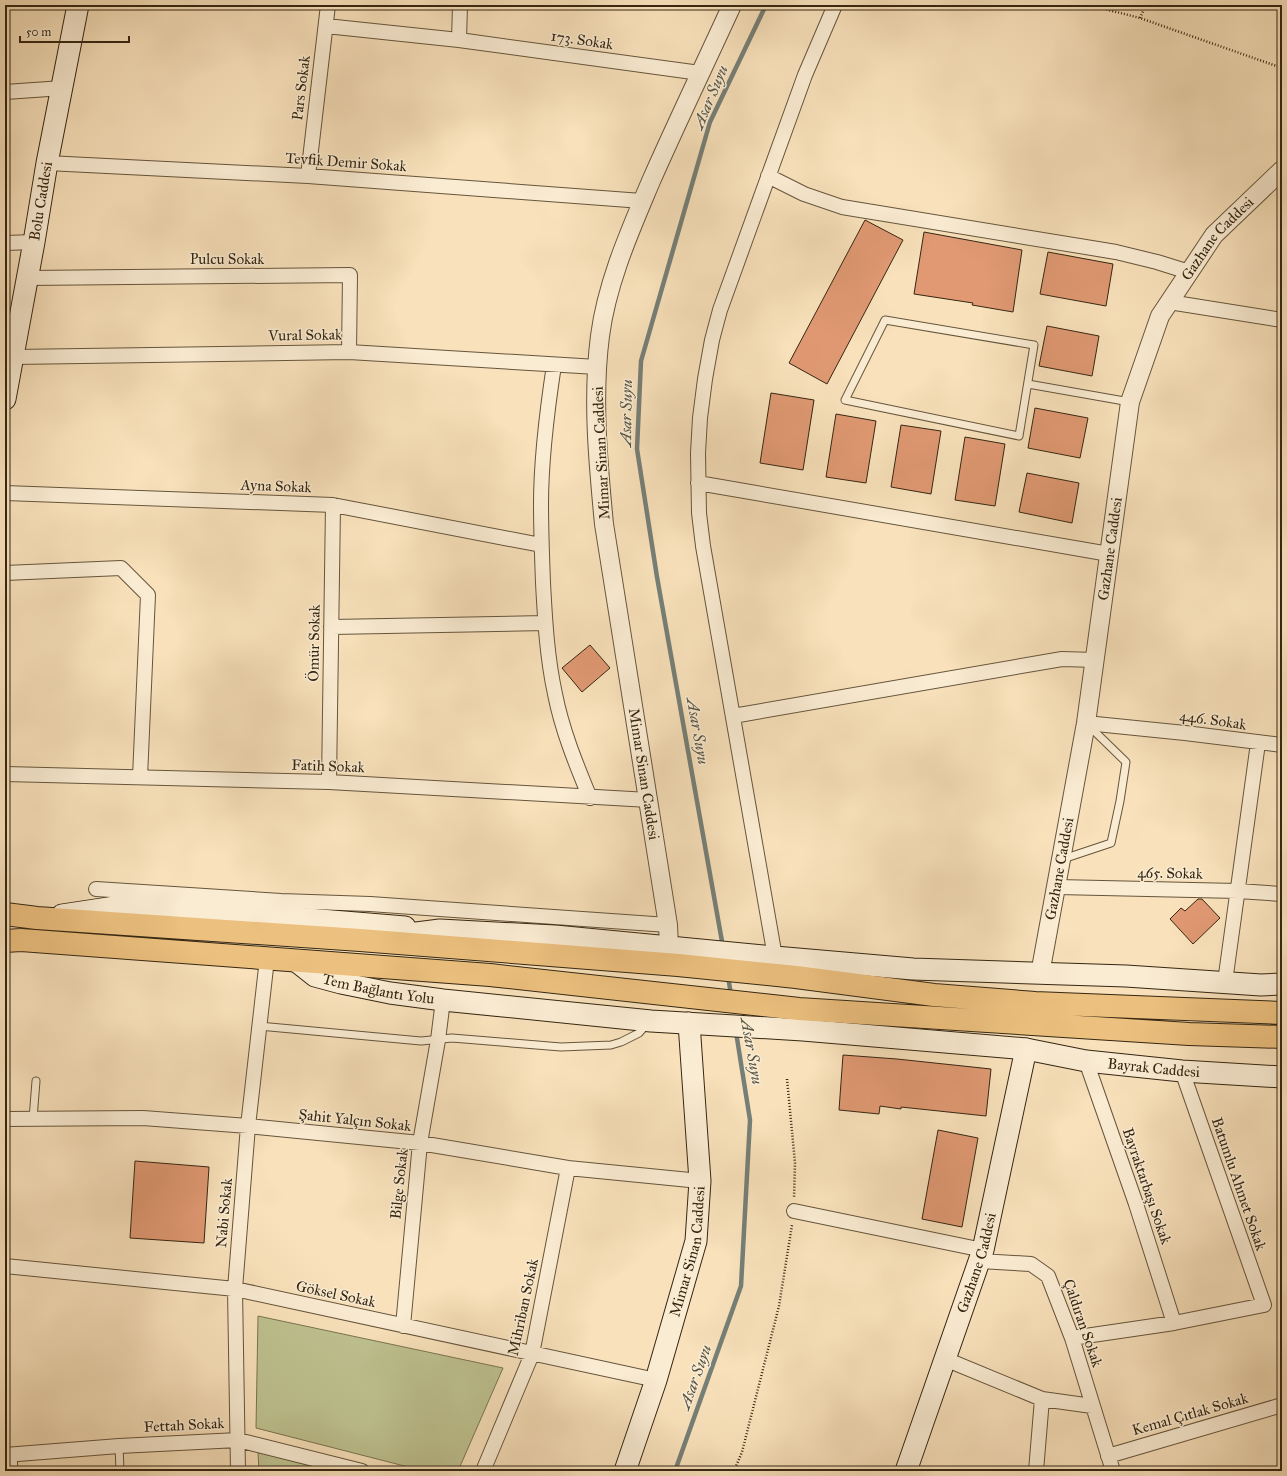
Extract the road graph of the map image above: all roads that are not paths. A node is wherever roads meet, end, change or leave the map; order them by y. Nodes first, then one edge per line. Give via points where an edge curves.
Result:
1 (78, 5) edge
2 (328, 5) edge
3 (460, 5) edge
4 (732, 5) edge
5 (835, 5) edge
6 (326, 26) junction
7 (459, 40) junction
8 (700, 73) junction
9 (63, 88) junction
10 (5, 92) edge
11 (47, 163) junction
12 (1282, 170) edge
13 (308, 176) junction
14 (768, 176) junction
15 (642, 201) junction
16 (34, 242) junction
17 (5, 244) edge
18 (1189, 272) junction
19 (27, 278) junction
20 (1169, 302) junction
21 (1282, 320) edge
22 (350, 352) junction
23 (13, 357) junction
24 (554, 365) junction
25 (597, 367) junction
26 (1028, 384) junction
27 (5, 399) edge
28 (1130, 402) junction
29 (698, 483) junction
30 (5, 493) edge
31 (333, 504) junction
32 (541, 545) junction
33 (1109, 554) junction
34 (5, 573) edge
35 (545, 623) junction
36 (331, 626) junction
37 (1094, 660) junction
38 (733, 716) junction
39 (1086, 723) junction
40 (1258, 743) junction
41 (1282, 745) edge
42 (5, 774) edge
43 (140, 777) junction
44 (329, 782) junction
45 (590, 798) junction
46 (649, 800) junction
47 (1061, 860) junction
48 (1057, 887) junction
49 (96, 889) dead end
50 (1238, 891) junction
51 (1282, 894) edge
52 (17, 915) edge
53 (447, 924) junction
54 (668, 925) junction
55 (360, 940) junction
56 (5, 941) edge
57 (676, 953) junction
58 (769, 957) junction
59 (267, 959) junction
60 (296, 961) junction
61 (1040, 974) junction
62 (1225, 982) junction
63 (1282, 984) edge
64 (443, 1000) junction
65 (1282, 1013) edge
66 (651, 1021) junction
67 (698, 1024) junction
68 (259, 1026) junction
69 (1282, 1037) edge
70 (438, 1040) junction
71 (1026, 1048) junction
72 (1086, 1061) junction
73 (1182, 1071) junction
74 (1282, 1078) edge
75 (36, 1081) dead end
76 (5, 1119) edge
77 (33, 1119) junction
78 (248, 1126) junction
79 (420, 1143) junction
80 (568, 1168) junction
81 (700, 1181) junction
82 (794, 1211) road end
83 (981, 1256) junction
84 (5, 1266) edge
85 (235, 1289) junction
86 (1174, 1323) junction
87 (403, 1326) junction
88 (1072, 1338) junction
89 (532, 1354) junction
90 (945, 1359) junction
91 (656, 1380) junction
92 (1042, 1399) junction
93 (1282, 1405) edge
94 (1092, 1406) junction
95 (238, 1440) junction
96 (119, 1446) junction
97 (9, 1454) edge
98 (1108, 1456) junction
99 (14, 1471) edge
100 (120, 1471) edge
101 (238, 1471) edge
102 (362, 1471) edge
103 (483, 1471) edge
104 (625, 1471) edge
105 (906, 1471) edge
106 (1036, 1471) edge
107 (1113, 1471) edge

1 - 9 main road, Bolu Caddesi
2 - 6 street, Pars Sokak
3 - 7 street
4 - 8 street, Mimar Sinan Caddesi
5 - 14 street via 804,75
6 - 7 street, 173. Sokak
6 - 13 street, Pars Sokak
7 - 8 street, 173. Sokak
8 - 15 street, Mimar Sinan Caddesi
9 - 10 street
9 - 11 main road, Bolu Caddesi
11 - 13 street, Tevfik Demir Sokak
11 - 16 main road, Bolu Caddesi
12 - 18 street, Gazhane Caddesi via 1214,235
13 - 15 street, Tevfik Demir Sokak
14 - 18 street via 804,194 842,207 1116,252
14 - 29 street via 720,310 712,340 700,418
15 - 25 street, Mimar Sinan Caddesi via 609,292 600,335
16 - 17 street
16 - 19 main road, Bolu Caddesi
18 - 20 street, Gazhane Caddesi
19 - 22 street, Pulcu Sokak via 350,275
19 - 23 main road, Bolu Caddesi
20 - 21 street
20 - 28 street, Gazhane Caddesi via 1160,316
22 - 23 street, Vural Sokak
22 - 24 street, Vural Sokak
23 - 27 main road, Bolu Caddesi
24 - 25 street, Vural Sokak
24 - 32 street via 542,461
25 - 46 street, Mimar Sinan Caddesi via 598,467 604,524
26 - 26 lane via 1034,345 885,320 845,400 1019,436
26 - 28 lane
28 - 33 street, Gazhane Caddesi
29 - 33 street
29 - 38 street via 703,546
30 - 31 street, Ayna Sokak
31 - 32 street, Ayna Sokak
31 - 36 street, Ömür Sokak
32 - 35 street
33 - 37 street, Gazhane Caddesi
34 - 43 street via 121,568 148,595
35 - 36 street
35 - 45 street via 548,657 558,708 573,758
36 - 44 street, Ömür Sokak
37 - 38 street via 1062,659
37 - 39 street, Gazhane Caddesi
38 - 58 street
39 - 40 street, 446. Sokak
39 - 47 street, Gazhane Caddesi
39 - 47 lane via 1126,762 1120,801 1111,843
40 - 41 street
40 - 50 street, 446. Sokak
42 - 43 street, Fatih Sokak
43 - 44 street, Fatih Sokak
44 - 45 street, Fatih Sokak
45 - 46 street, Fatih Sokak
46 - 54 street, Mimar Sinan Caddesi
47 - 48 street, Gazhane Caddesi
48 - 50 street, 465. Sokak
48 - 61 street, Gazhane Caddesi
49 - 53 street via 370,904
50 - 51 street, 465. Sokak
50 - 62 street, 446. Sokak
52 - 53 main road via 115,907
52 - 55 highway
53 - 54 street
53 - 55 main road
53 - 57 main road
54 - 57 street, Mimar Sinan Caddesi
55 - 57 highway
56 - 59 highway via 21,940
57 - 58 main road
57 - 65 highway via 796,978 934,995 1035,1003
58 - 61 main road via 913,969
59 - 60 highway
59 - 68 street, Nabi Sokak
60 - 64 main road, Tem Bağlantı Yolu via 315,976 341,983 390,994
60 - 69 highway via 490,975 799,1009 1189,1034
61 - 62 main road
62 - 63 main road
64 - 66 main road, Tem Bağlantı Yolu
64 - 70 street, Bilge Sokak
66 - 67 main road, Tem Bağlantı Yolu
66 - 70 lane via 639,1033 611,1045 561,1046 452,1038
67 - 71 main road, Bayrak Caddesi
67 - 81 main road, Mimar Sinan Caddesi
68 - 70 lane via 421,1041
68 - 78 street, Nabi Sokak
70 - 79 street, Bilge Sokak
71 - 72 main road, Bayrak Caddesi
71 - 83 main road, Gazhane Caddesi
72 - 73 main road, Bayrak Caddesi
72 - 86 street, Bayraktarbaşı Sokak
73 - 74 main road, Bayrak Caddesi
73 - 86 street, Batumlu Ahmet Sokak via 1264,1305
75 - 77 lane
76 - 77 street, Şahit Yalçın Sokak
77 - 78 street, Şahit Yalçın Sokak via 143,1118
78 - 79 street, Şahit Yalçın Sokak
78 - 85 street, Nabi Sokak
79 - 80 street, Şahit Yalçın Sokak
79 - 87 street, Bilge Sokak
80 - 81 street, Şahit Yalçın Sokak
80 - 89 street, Mihriban Sokak
81 - 91 main road, Mimar Sinan Caddesi via 696,1241
82 - 83 street, Çaldıran Sokak
83 - 88 street, Çaldıran Sokak via 1031,1264 1048,1276
83 - 90 main road, Gazhane Caddesi
84 - 85 street, Göksel Sokak
85 - 87 street, Göksel Sokak
85 - 95 street, Nabi Sokak
86 - 88 street, Batumlu Ahmet Sokak
87 - 89 street, Göksel Sokak
88 - 94 street, Çaldıran Sokak
89 - 91 street, Göksel Sokak
89 - 103 street, Mihriban Sokak
90 - 92 street
90 - 105 main road, Gazhane Caddesi
91 - 104 main road, Mimar Sinan Caddesi
92 - 94 street
92 - 106 street
93 - 98 street, Kemal Çıtlak Sokak
94 - 98 street, Çaldıran Sokak
95 - 96 street, Fettah Sokak
95 - 101 street, Nabi Sokak
95 - 102 street, Fettah Sokak
96 - 97 street, Fettah Sokak
96 - 100 lane
97 - 99 lane
98 - 107 street, Çaldıran Sokak

